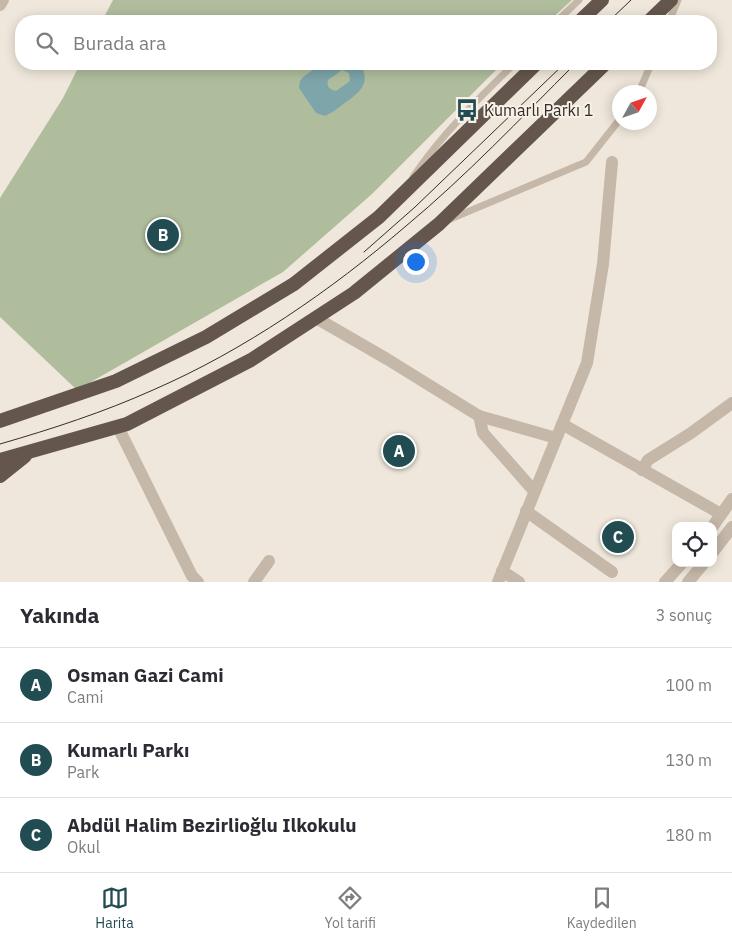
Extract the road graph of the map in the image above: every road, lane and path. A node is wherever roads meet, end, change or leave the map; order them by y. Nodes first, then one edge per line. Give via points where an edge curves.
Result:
1 (3, 0) edge
2 (579, 0) edge
3 (602, 0) edge
4 (671, 0) edge
5 (678, 0) edge
6 (0, 5) edge
7 (563, 15) edge
8 (586, 15) edge
9 (655, 15) edge
10 (672, 15) edge
11 (508, 70) edge
12 (530, 70) edge
13 (599, 70) edge
14 (648, 70) edge
15 (642, 85) edge
16 (612, 129) edge
17 (612, 162) dead end
18 (397, 200) junction
19 (439, 224) junction
20 (316, 318) junction
21 (732, 403) edge
22 (479, 416) junction
23 (0, 421) edge
24 (562, 424) junction
25 (118, 426) junction
26 (556, 438) junction
27 (29, 452) junction
28 (0, 460) edge
29 (642, 470) junction
30 (0, 476) edge
31 (534, 491) junction
32 (732, 499) edge
33 (526, 511) junction
34 (721, 514) junction
35 (715, 522) edge
36 (732, 527) edge
37 (717, 547) edge
38 (270, 561) dead end
39 (679, 567) edge
40 (701, 567) edge
41 (612, 572) dead end
42 (500, 576) edge
43 (198, 582) edge
44 (254, 582) edge
45 (519, 582) edge
46 (666, 582) edge
47 (688, 582) edge

1 - 6 street
2 - 7 lane
3 - 8 highway
4 - 9 highway
5 - 10 lane
11 - 18 lane via 467,110 421,164
12 - 18 highway
13 - 19 highway
14 - 15 lane
16 - 19 lane via 586,162
17 - 24 street via 603,264 587,363
18 - 23 highway via 294,284 206,337 116,380
19 - 20 highway via 354,293
20 - 22 street
20 - 25 highway via 251,360
21 - 29 street via 648,460
22 - 26 street
22 - 31 street via 483,433
24 - 26 street
24 - 29 street
25 - 27 highway
25 - 43 street via 192,576
26 - 31 street
27 - 28 highway
27 - 30 highway
29 - 34 street
31 - 33 street
32 - 34 street
33 - 41 street
33 - 42 street
34 - 35 street
36 - 37 street
38 - 44 street
39 - 46 street
40 - 47 street
42 - 45 street

